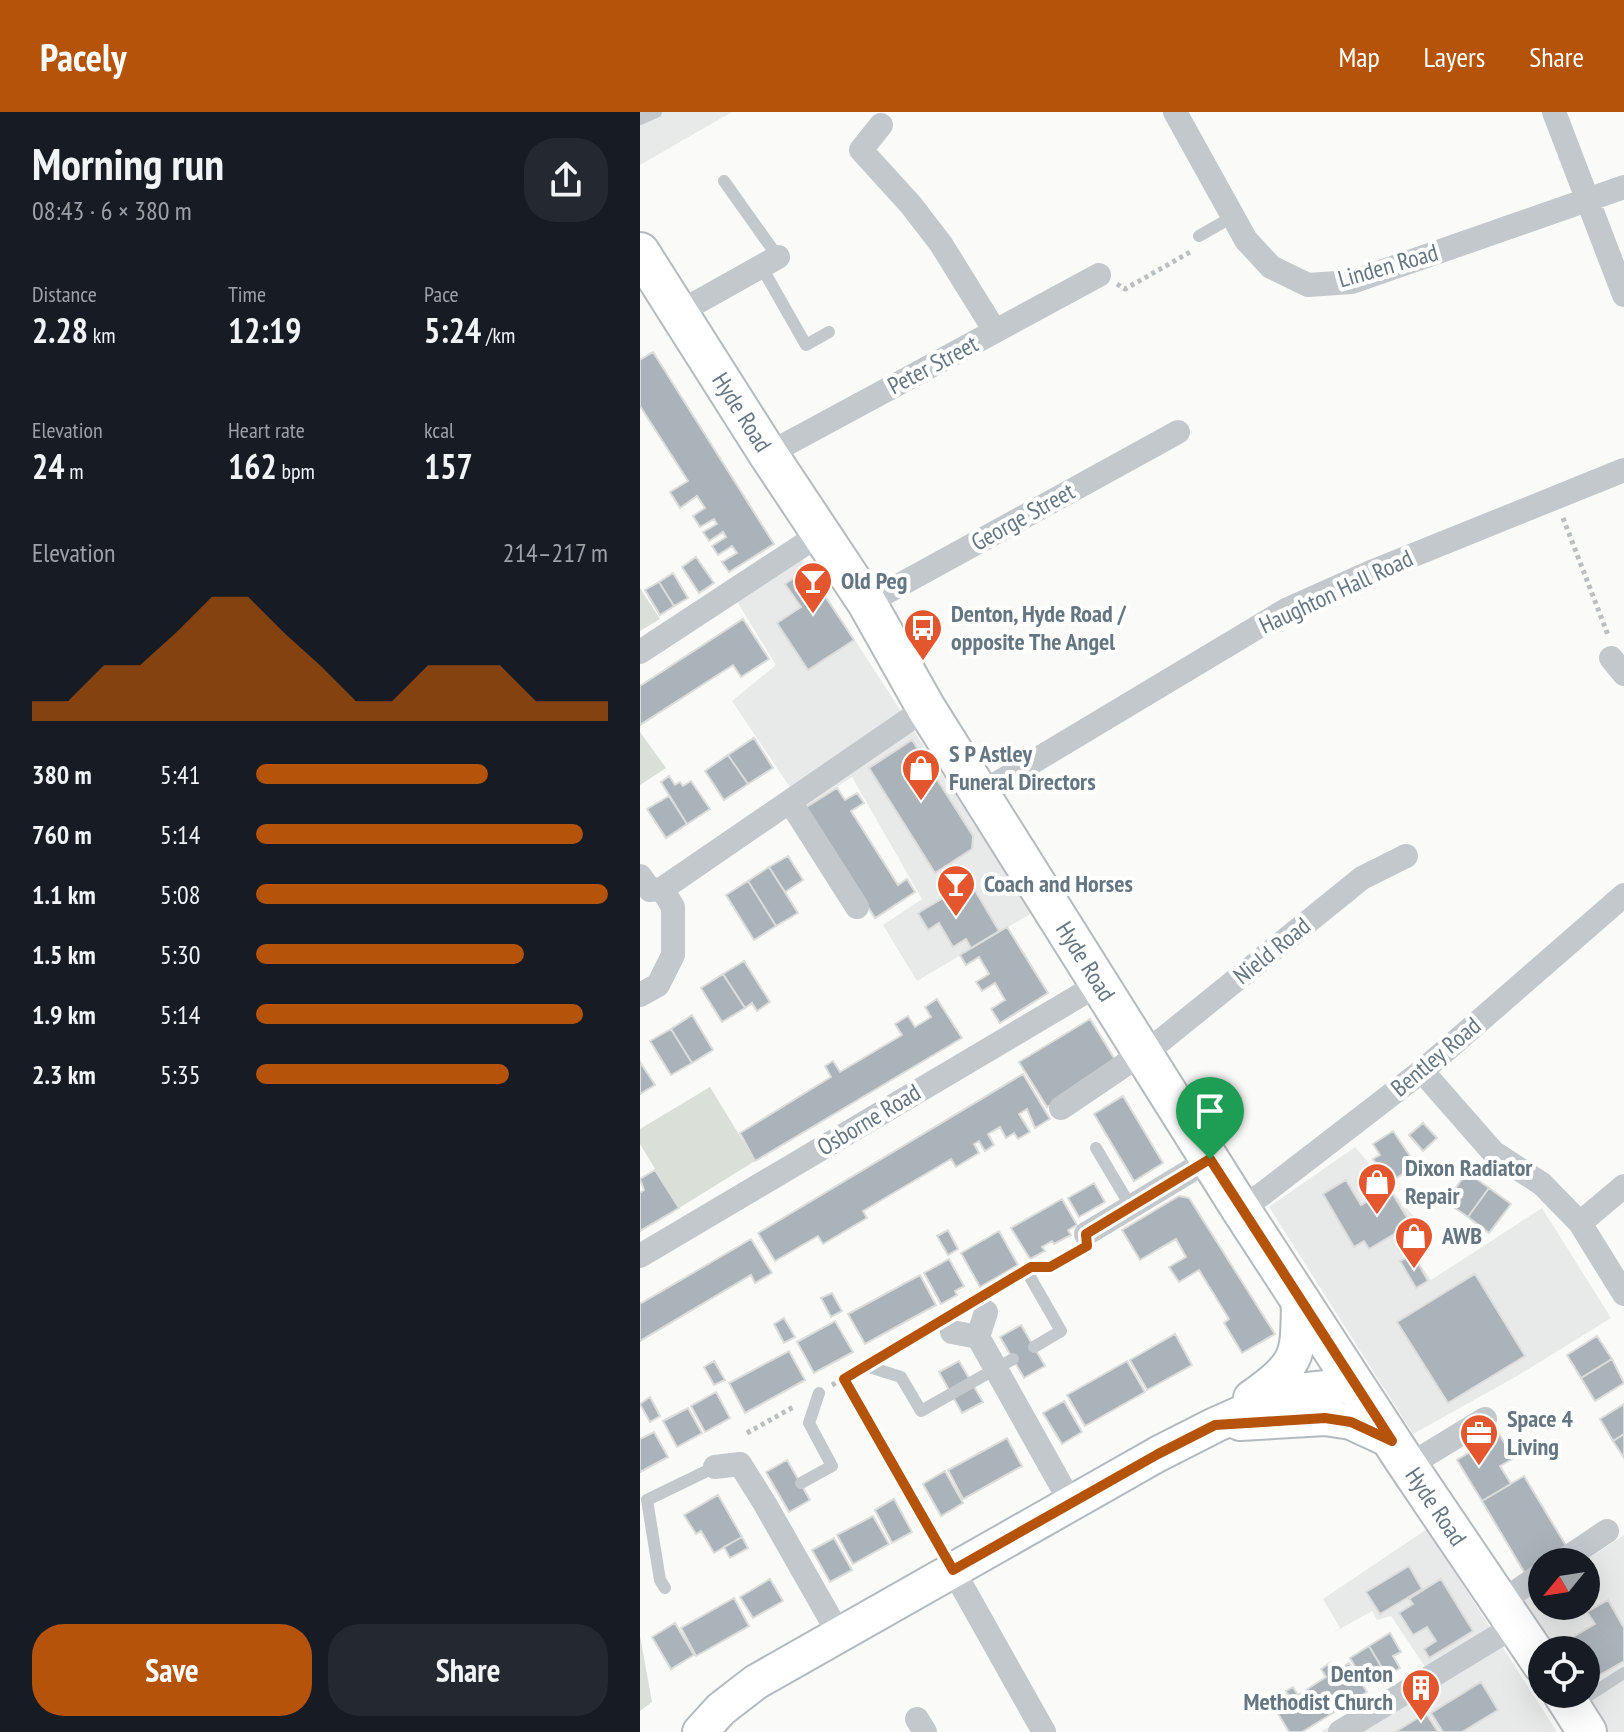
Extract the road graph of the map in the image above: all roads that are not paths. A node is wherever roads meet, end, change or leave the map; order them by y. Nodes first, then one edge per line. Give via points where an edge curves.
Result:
1 (656, 112) edge
2 (1175, 112) edge
3 (1554, 112) edge
4 (640, 119) edge
5 (881, 125) dead end
6 (724, 181) dead end
7 (1624, 187) edge
8 (1589, 201) junction
9 (1234, 216) junction
10 (1199, 236) road end
11 (642, 260) edge
12 (770, 262) junction
13 (1099, 275) road end
14 (1624, 295) edge
15 (678, 313) junction
16 (995, 331) junction
17 (829, 332) dead end
18 (1178, 432) dead end
19 (768, 454) junction
20 (1624, 470) edge
21 (820, 534) junction
22 (867, 603) junction
23 (640, 652) edge
24 (926, 708) junction
25 (981, 793) junction
26 (791, 803) junction
27 (1406, 856) dead end
28 (640, 876) edge
29 (662, 889) junction
30 (1624, 895) edge
31 (857, 907) dead end
32 (1099, 984) junction
33 (640, 995) edge
34 (1142, 1053) junction
35 (1422, 1071) junction
36 (1061, 1108) dead end
37 (1096, 1148) dead end
38 (1210, 1159) junction
39 (1624, 1186) edge
40 (1131, 1207) junction
41 (1240, 1208) junction
42 (1580, 1223) junction
43 (1086, 1234) road end
44 (640, 1256) edge
45 (1026, 1270) road end
46 (1624, 1294) edge
47 (1299, 1298) junction
48 (988, 1302) road end
49 (946, 1327) road end
50 (978, 1337) junction
51 (1034, 1347) dead end
52 (1004, 1364) junction
53 (866, 1366) road end
54 (1355, 1385) junction
55 (819, 1393) road end
56 (1485, 1419) dead end
57 (1215, 1425) junction
58 (1400, 1454) junction
59 (715, 1467) joint
60 (801, 1483) dead end
61 (1071, 1503) junction
62 (1607, 1531) dead end
63 (1582, 1548) edge
64 (953, 1570) junction
65 (665, 1588) dead end
66 (1528, 1590) edge
67 (1508, 1614) junction
68 (839, 1634) junction
69 (1528, 1643) edge
70 (1624, 1673) edge
71 (1574, 1711) edge
72 (700, 1732) edge
73 (1044, 1732) edge
74 (1340, 1732) edge

1 - 4 lane
2 - 9 street, Linden Road
3 - 8 street
5 - 16 street via 861,150 941,244
6 - 12 lane
7 - 8 street, Linden Road
8 - 9 street, Linden Road via 1352,282 1308,285 1271,267 1246,240
8 - 14 street
9 - 10 lane
11 - 15 main road, Hyde Road
12 - 15 street
12 - 17 lane via 806,345
13 - 16 street, Peter Street
15 - 19 main road, Hyde Road
16 - 19 street, Peter Street
18 - 22 street, George Street
19 - 21 main road, Hyde Road
20 - 25 street, Haughton Hall Road via 1286,610
21 - 22 main road, Hyde Road
21 - 23 street
22 - 24 main road, Hyde Road
24 - 25 main road, Hyde Road
24 - 26 street
25 - 32 main road, Hyde Road
26 - 29 street
26 - 31 street
27 - 34 street, Nield Road via 1362,878
28 - 29 street via 650,890
29 - 33 street via 673,907 673,955 658,985
30 - 35 street, Bentley Road
32 - 34 main road, Hyde Road
32 - 44 street, Osborne Road
34 - 36 street, Nield Road
34 - 38 main road, Hyde Road
35 - 41 street, Bentley Road
35 - 42 street via 1493,1152 1542,1184
37 - 40 lane
38 - 40 street
38 - 41 main road, Hyde Road
39 - 42 street
40 - 43 street
41 - 47 main road, Hyde Road
42 - 46 street
45 - 51 lane via 1061,1331
47 - 54 main road, Hyde Road
47 - 57 street via 1298,1350 1284,1374
48 - 50 street
49 - 50 street
50 - 52 street
52 - 53 lane via 921,1411 901,1377
52 - 61 street
54 - 57 street via 1289,1392
54 - 58 main road, Hyde Road
55 - 60 lane via 809,1423 832,1466
56 - 58 street
57 - 58 street via 1325,1418 1351,1422
57 - 61 street
58 - 67 main road, Hyde Road
59 - 65 lane via 647,1500
59 - 68 street via 747,1448
61 - 64 street
62 - 63 street
64 - 68 street
64 - 73 street
66 - 67 street
67 - 69 main road, Hyde Road
67 - 74 street
68 - 72 street via 756,1682
70 - 71 lane

